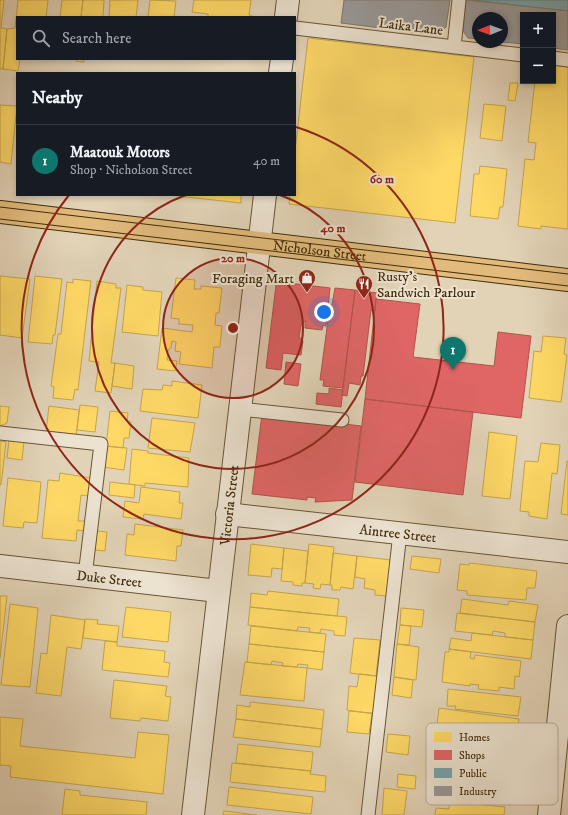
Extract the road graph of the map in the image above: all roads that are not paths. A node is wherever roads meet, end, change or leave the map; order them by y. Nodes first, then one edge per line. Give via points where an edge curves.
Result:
1 (288, 0) edge
2 (459, 0) edge
3 (286, 16) edge
4 (296, 28) edge
5 (454, 47) junction
6 (520, 55) edge
7 (556, 58) edge
8 (282, 60) edge
9 (568, 60) edge
10 (280, 72) edge
11 (265, 196) edge
12 (0, 212) edge
13 (260, 244) junction
14 (568, 280) edge
15 (240, 409) junction
16 (342, 420) dead end
17 (0, 432) edge
18 (227, 514) junction
19 (400, 533) junction
20 (568, 552) edge
21 (0, 566) edge
22 (85, 576) junction
23 (218, 591) junction
24 (568, 626) edge
25 (558, 723) edge
26 (549, 805) edge
27 (193, 815) edge
28 (368, 815) edge
29 (548, 815) edge

1 - 3 street
2 - 5 lane
4 - 5 lane, Laika Lane
5 - 6 lane, Laika Lane
7 - 9 lane
8 - 10 street
11 - 13 street, Victoria Street
12 - 13 main road, Nicholson Street
13 - 14 main road, Nicholson Street
13 - 15 street, Victoria Street
15 - 16 lane
15 - 18 street, Victoria Street
17 - 22 lane via 101,444
18 - 19 street, Aintree Street
18 - 23 street, Victoria Street
19 - 20 street, Aintree Street
19 - 28 lane
21 - 22 street, Duke Street
22 - 23 street, Duke Street
23 - 27 street, Victoria Street
24 - 25 street
26 - 29 street

